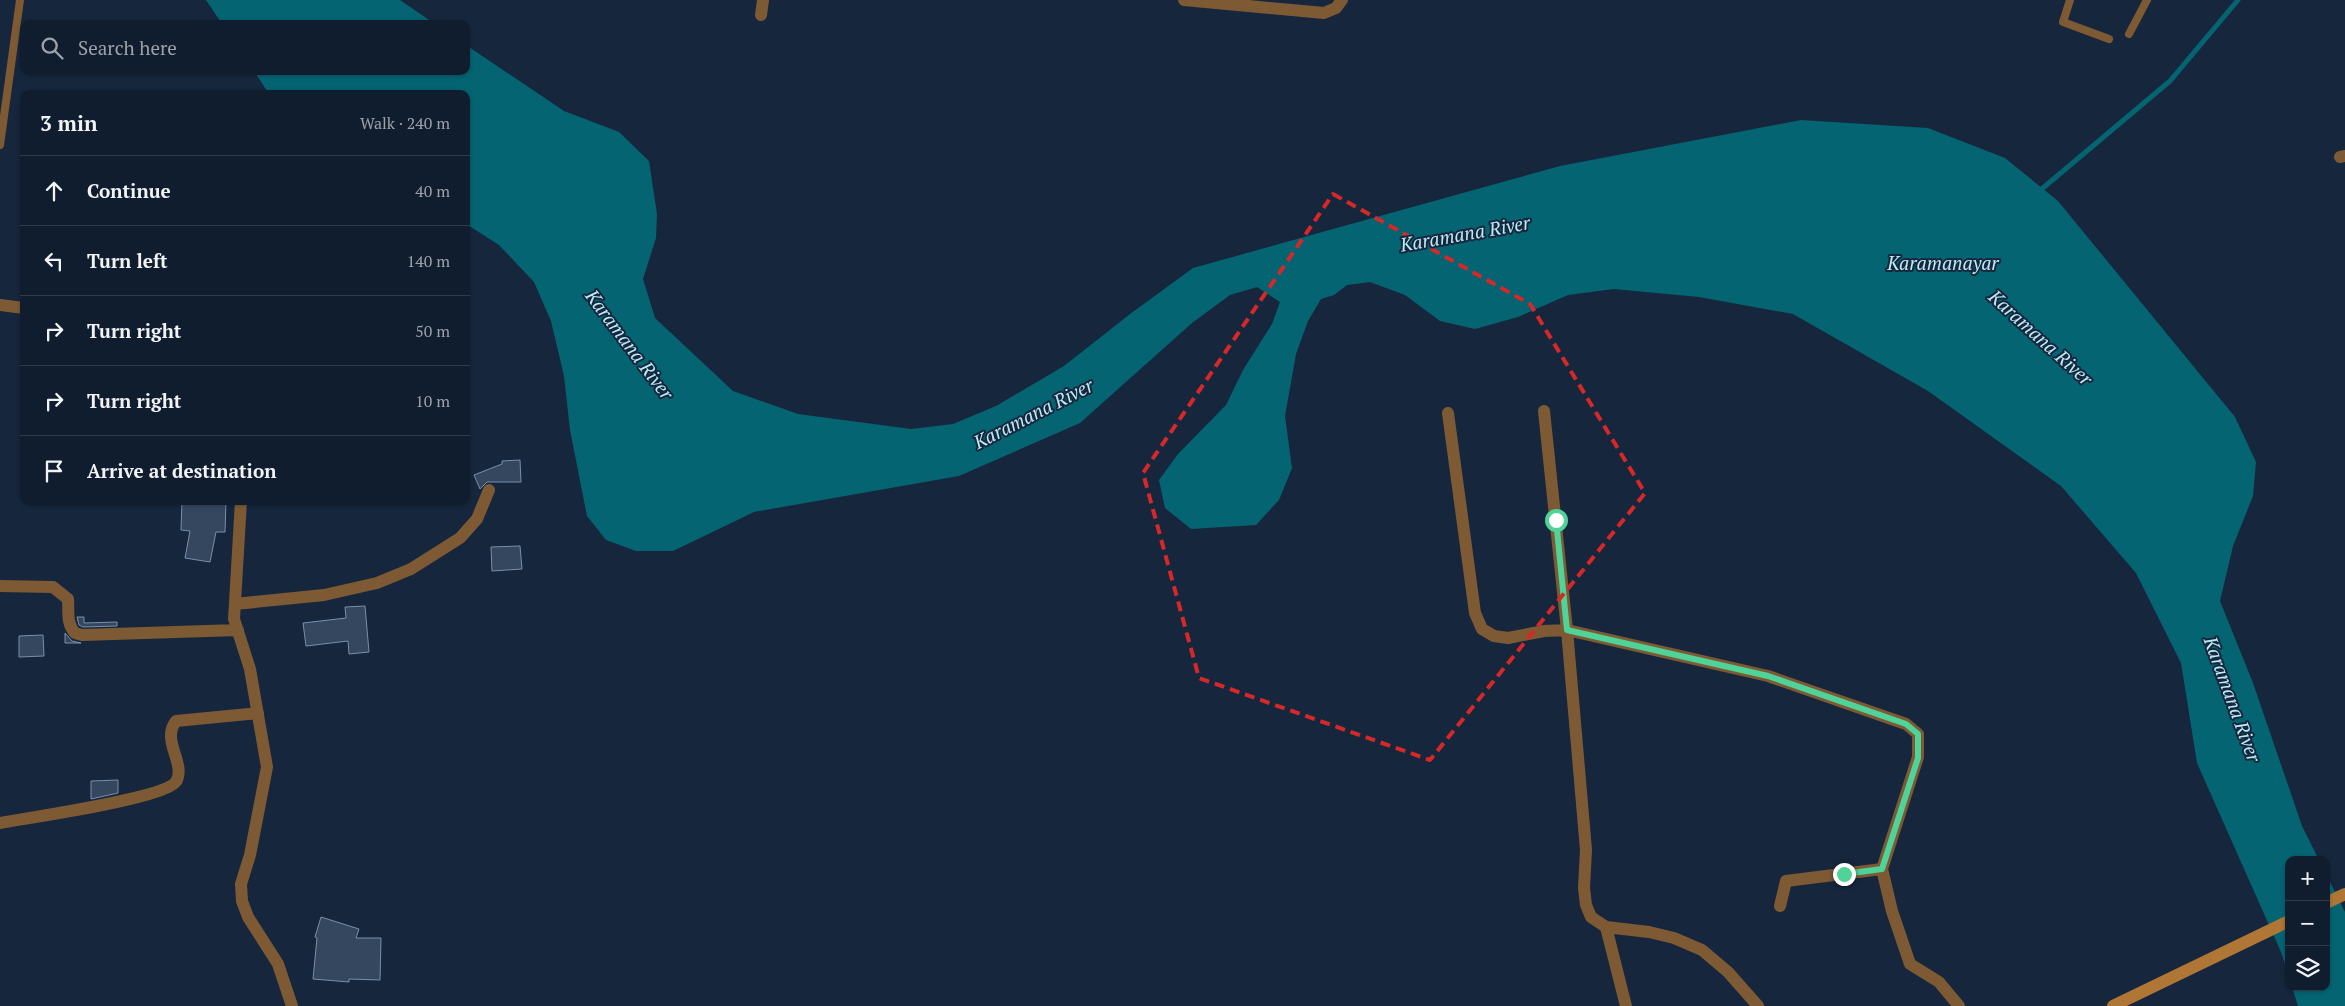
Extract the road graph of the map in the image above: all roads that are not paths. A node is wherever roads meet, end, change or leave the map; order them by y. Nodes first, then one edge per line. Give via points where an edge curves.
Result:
1 (20, 0) edge
2 (763, 0) edge
3 (1184, 0) edge
4 (1342, 0) edge
5 (2070, 0) edge
6 (2147, 0) edge
7 (761, 15) dead end
8 (2129, 34) dead end
9 (2109, 40) dead end
10 (0, 145) edge
11 (0, 305) edge
12 (20, 308) edge
13 (1544, 411) dead end
14 (1448, 413) dead end
15 (489, 490) dead end
16 (241, 505) edge
17 (0, 586) edge
18 (235, 604) junction
19 (238, 630) junction
20 (1567, 630) junction
21 (258, 713) junction
22 (0, 823) edge
23 (1882, 869) junction
24 (2345, 894) edge
25 (2330, 901) edge
26 (1780, 906) dead end
27 (2285, 923) edge
28 (1606, 927) junction
29 (292, 1006) edge
30 (1626, 1006) edge
31 (1758, 1006) edge
32 (1959, 1006) edge
33 (2113, 1006) edge

1 - 10 lane
2 - 7 street
3 - 4 street via 1324,14 1336,8
5 - 9 lane via 2064,22
6 - 8 lane
11 - 12 street
13 - 20 street
14 - 20 street via 1475,613 1482,629 1494,636 1508,638
15 - 18 street via 477,519 460,538 411,569 377,583 324,595
16 - 18 street
17 - 19 street via 53,587 68,599 68,621 75,633 82,635
18 - 19 street via 234,618
19 - 21 street via 250,669
20 - 23 street via 1768,676 1906,724 1918,734 1918,758
20 - 28 street via 1586,850 1586,905 1591,917
21 - 22 street via 176,721 170,728 177,781 163,791
21 - 29 street via 267,768 241,884 242,901 248,917 278,964
23 - 26 street via 1786,881
23 - 32 street via 1910,964 1939,982
24 - 25 street
27 - 33 street
28 - 30 street
28 - 31 street via 1666,936 1702,950 1728,972

